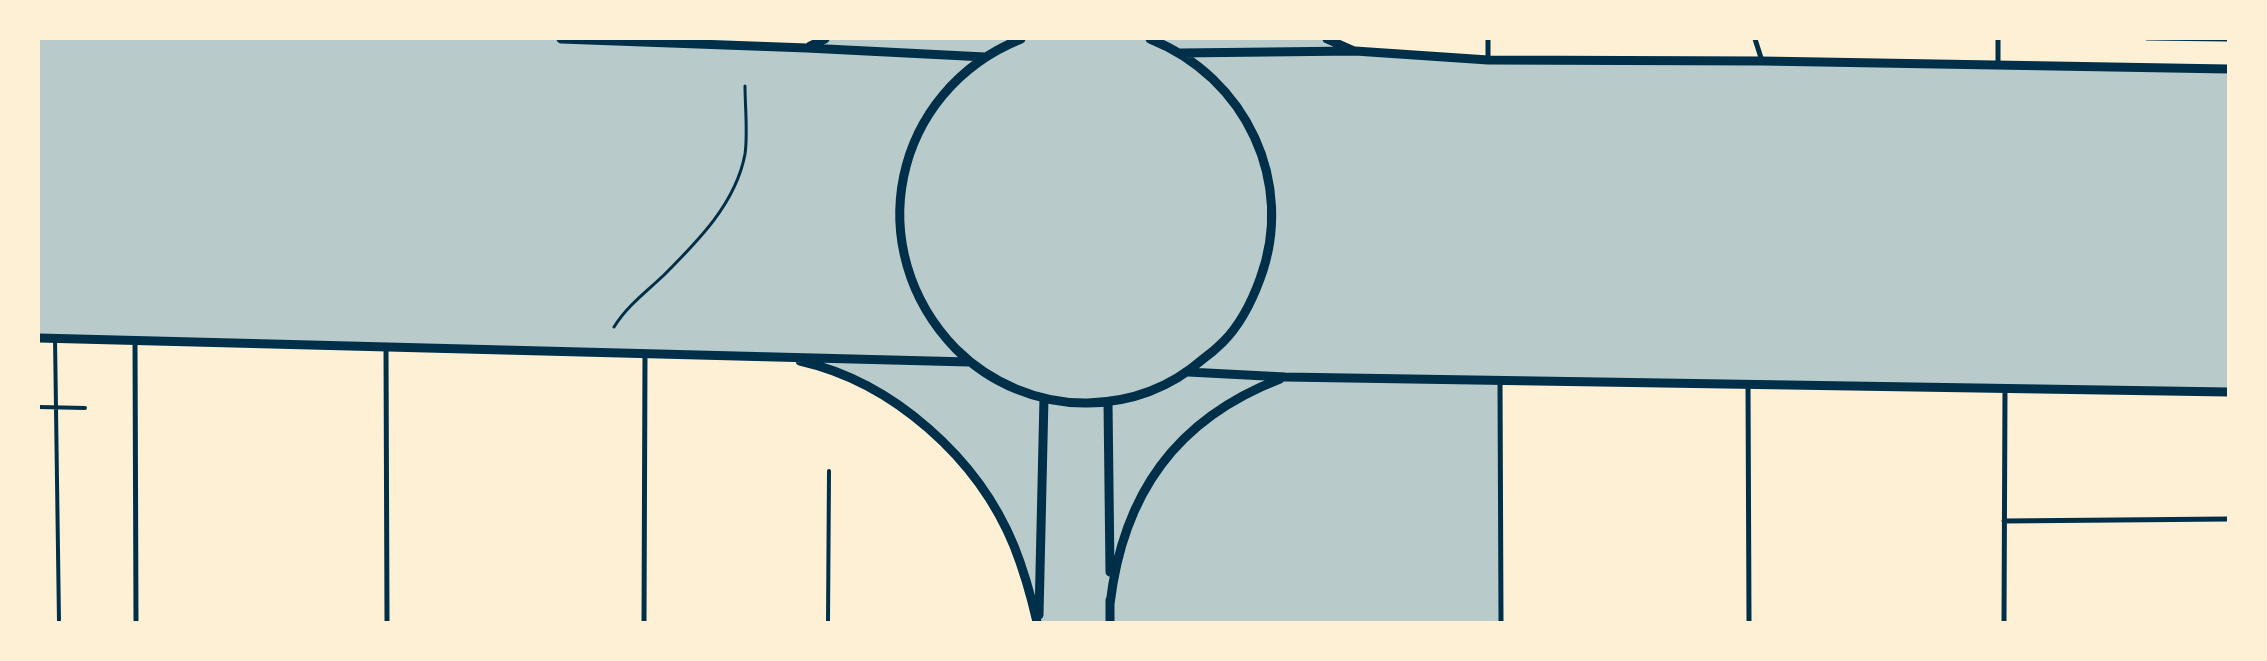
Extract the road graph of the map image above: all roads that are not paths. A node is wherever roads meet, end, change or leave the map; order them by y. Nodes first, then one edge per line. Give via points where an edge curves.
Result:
1 (561, 39) edge
2 (825, 39) edge
3 (1022, 39) edge
4 (1150, 39) edge
5 (1327, 39) edge
6 (1488, 39) edge
7 (1755, 39) edge
8 (1998, 39) edge
9 (807, 48) junction
10 (1354, 51) junction
11 (1181, 53) junction
12 (985, 57) junction
13 (1488, 60) junction
14 (1762, 61) junction
15 (1998, 65) junction
16 (2228, 69) edge
17 (39, 338) edge
18 (55, 338) junction
19 (135, 340) junction
20 (386, 347) junction
21 (645, 353) junction
22 (781, 356) junction
23 (969, 362) junction
24 (1188, 372) junction
25 (1285, 377) junction
26 (1500, 380) junction
27 (1748, 384) junction
28 (2005, 388) junction
29 (2228, 392) edge
30 (1044, 398) junction
31 (1108, 402) junction
32 (39, 407) edge
33 (56, 407) junction
34 (85, 408) dead end
35 (829, 471) dead end
36 (2228, 519) edge
37 (2004, 522) junction
38 (1110, 604) junction
39 (59, 622) edge
40 (136, 622) edge
41 (387, 622) edge
42 (644, 622) edge
43 (828, 622) edge
44 (1038, 622) edge
45 (1110, 622) edge
46 (1500, 622) edge
47 (1749, 622) edge
48 (2004, 622) edge

1 - 9 street
2 - 9 street
3 - 12 street
4 - 11 street
5 - 10 street
6 - 13 street
7 - 14 street
8 - 15 street
9 - 12 street
10 - 11 street
10 - 13 street
11 - 24 street via 1218,82 1247,120 1266,164 1272,211 1268,258 1251,302 1224,342
12 - 23 street via 951,85 924,120 907,161 899,205 902,249 915,292 938,330
13 - 14 street
14 - 15 street
15 - 16 street
17 - 18 street
18 - 19 street
18 - 33 lane
19 - 20 street
19 - 40 street
20 - 21 street
20 - 41 street
21 - 22 street
21 - 42 street
22 - 23 street
22 - 44 street via 823,366 864,384 902,407 967,468 1014,544
23 - 30 street via 992,378
24 - 25 street
24 - 31 street via 1150,391
25 - 26 street
25 - 38 street via 1253,389 1197,426 1152,477 1126,530 1114,570
26 - 27 street
26 - 46 street
27 - 28 street
27 - 47 street
28 - 29 street
28 - 37 street
30 - 31 street
30 - 44 street
31 - 38 street
32 - 33 lane
33 - 34 lane
33 - 39 lane
35 - 43 lane
36 - 37 street
37 - 48 street
38 - 45 street

